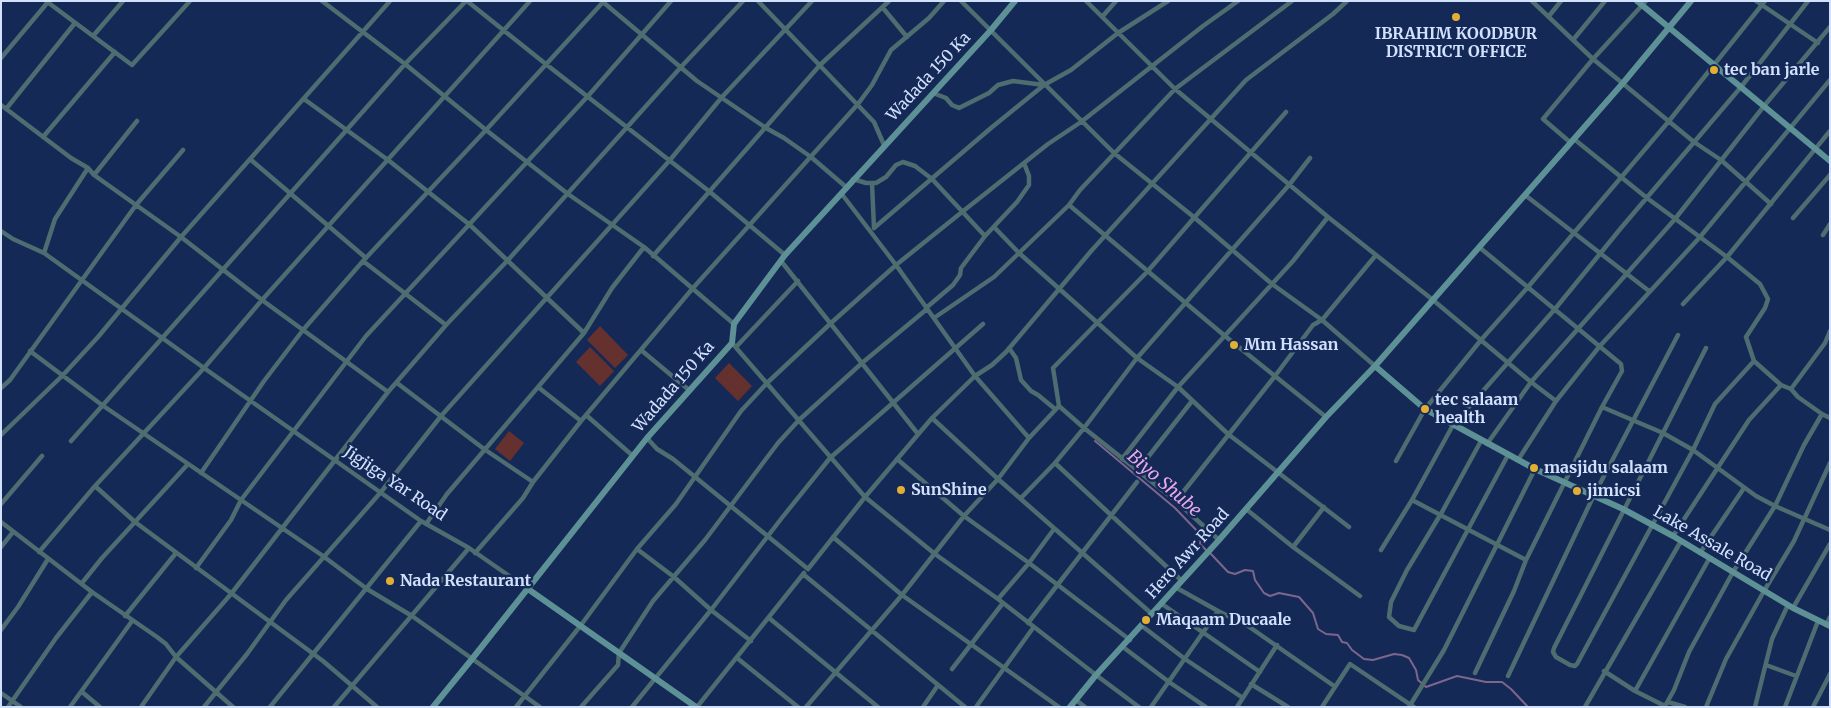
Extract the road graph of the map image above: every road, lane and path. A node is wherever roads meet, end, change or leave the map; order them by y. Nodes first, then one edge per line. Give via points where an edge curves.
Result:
1 (123, 1) edge
2 (190, 1) edge
3 (322, 1) edge
4 (390, 1) edge
5 (466, 1) edge
6 (530, 1) edge
7 (671, 1) edge
8 (743, 1) edge
9 (758, 1) edge
10 (812, 1) edge
11 (889, 1) edge
12 (944, 1) edge
13 (961, 1) edge
14 (1015, 1) edge
15 (1086, 1) edge
16 (1116, 1) edge
17 (1168, 1) edge
18 (1238, 1) edge
19 (1292, 1) edge
20 (1347, 1) edge
21 (1532, 1) edge
22 (1561, 1) edge
23 (1605, 1) edge
24 (1691, 1) edge
25 (1756, 1) edge
26 (1808, 1) edge
27 (50, 2) edge
28 (604, 2) edge
29 (1642, 3) edge
30 (1764, 3) edge
31 (883, 8) junction
32 (1102, 16) junction
33 (1549, 16) junction
34 (75, 23) junction
35 (1792, 24) junction
36 (1830, 27) edge
37 (1669, 28) junction
38 (504, 30) junction
39 (786, 30) junction
40 (992, 30) junction
41 (363, 31) junction
42 (642, 33) junction
43 (1118, 33) junction
44 (93, 36) junction
45 (907, 37) junction
46 (1573, 40) junction
47 (1818, 43) junction
48 (115, 52) junction
49 (1, 58) edge
50 (1593, 59) junction
51 (406, 64) junction
52 (547, 65) junction
53 (820, 65) junction
54 (1715, 66) junction
55 (681, 67) junction
56 (1151, 67) junction
57 (1830, 80) edge
58 (1623, 83) junction
59 (1044, 85) junction
60 (1741, 87) junction
61 (1175, 89) junction
62 (933, 93) junction
63 (446, 96) junction
64 (588, 96) junction
65 (722, 97) junction
66 (304, 99) junction
67 (858, 104) junction
68 (1764, 106) junction
69 (4, 107) edge
70 (1286, 112) dead end
71 (1212, 120) junction
72 (136, 121) dead end
73 (1081, 122) junction
74 (1669, 122) junction
75 (628, 127) junction
76 (766, 128) junction
77 (1791, 129) junction
78 (346, 130) junction
79 (486, 130) junction
80 (1830, 131) edge
81 (43, 137) junction
82 (1572, 141) junction
83 (1694, 142) junction
84 (884, 146) junction
85 (183, 150) dead end
86 (1816, 150) junction
87 (1251, 152) junction
88 (1114, 153) junction
89 (811, 157) junction
90 (1310, 158) dead end
91 (250, 159) junction
92 (388, 160) junction
93 (670, 160) junction
94 (1722, 160) junction
95 (1830, 161) edge
96 (527, 162) junction
97 (1024, 163) junction
98 (88, 168) junction
99 (94, 175) junction
100 (1830, 175) edge
101 (1621, 178) junction
102 (932, 179) junction
103 (853, 180) junction
104 (1746, 181) junction
105 (872, 183) junction
106 (1152, 183) junction
107 (1289, 185) junction
108 (846, 187) junction
109 (428, 192) junction
110 (710, 192) junction
111 (841, 193) junction
112 (290, 194) junction
113 (568, 194) junction
114 (1525, 195) junction
115 (1647, 198) junction
116 (1771, 204) junction
117 (136, 205) junction
118 (1069, 205) junction
119 (962, 212) junction
120 (1328, 217) junction
121 (1195, 218) junction
122 (1675, 218) junction
123 (1793, 218) dead end
124 (612, 224) junction
125 (748, 224) junction
126 (1830, 224) edge
127 (470, 225) junction
128 (328, 227) junction
129 (994, 227) junction
130 (874, 228) junction
131 (1, 231) edge
132 (1573, 233) junction
133 (872, 234) junction
134 (1823, 234) dead end
135 (985, 236) junction
136 (1104, 236) junction
137 (181, 237) junction
138 (1700, 237) junction
139 (1479, 247) junction
140 (644, 248) junction
141 (1233, 249) junction
142 (44, 253) junction
143 (1019, 253) junction
144 (1601, 253) junction
145 (1376, 254) junction
146 (654, 256) junction
147 (783, 258) junction
148 (1727, 258) junction
149 (364, 260) junction
150 (508, 260) junction
151 (896, 265) junction
152 (223, 269) junction
153 (1147, 272) junction
154 (1626, 273) junction
155 (82, 281) junction
156 (798, 281) junction
157 (1272, 284) junction
158 (1528, 287) junction
159 (693, 288) junction
160 (1059, 290) junction
161 (1649, 292) junction
162 (406, 293) junction
163 (547, 297) junction
164 (262, 300) junction
165 (1433, 300) junction
166 (1185, 304) junction
167 (1683, 304) dead end
168 (927, 308) junction
169 (1555, 309) junction
170 (123, 310) junction
171 (934, 318) junction
172 (1322, 320) junction
173 (831, 323) junction
174 (1096, 323) junction
175 (734, 324) junction
176 (983, 324) dead end
177 (446, 325) junction
178 (1579, 328) junction
179 (303, 330) junction
180 (1830, 331) edge
181 (584, 333) junction
182 (1678, 335) dead end
183 (1225, 336) junction
184 (162, 337) junction
185 (1481, 340) junction
186 (734, 345) junction
187 (1599, 347) junction
188 (1009, 348) junction
189 (1706, 348) dead end
190 (956, 349) junction
191 (641, 350) junction
192 (30, 351) junction
193 (1137, 358) junction
194 (346, 361) junction
195 (1754, 361) junction
196 (862, 363) junction
197 (1507, 363) junction
198 (1375, 366) junction
199 (204, 368) junction
200 (63, 375) junction
201 (975, 376) junction
202 (1275, 376) junction
203 (1531, 382) junction
204 (397, 383) junction
205 (767, 383) junction
206 (1782, 384) junction
207 (538, 386) junction
208 (1178, 387) junction
209 (1, 388) edge
210 (1791, 389) junction
211 (689, 390) junction
212 (388, 392) junction
213 (1556, 400) junction
214 (251, 401) junction
215 (1192, 401) junction
216 (892, 403) junction
217 (102, 405) junction
218 (1602, 407) junction
219 (1057, 408) junction
220 (1425, 410) junction
221 (1822, 414) junction
222 (586, 415) junction
223 (441, 416) junction
224 (1326, 417) junction
225 (932, 418) junction
226 (1830, 418) edge
227 (799, 420) junction
228 (1634, 420) junction
229 (581, 421) junction
230 (1454, 425) junction
231 (1084, 428) junction
232 (293, 430) junction
233 (1663, 432) junction
234 (145, 433) junction
235 (918, 434) junction
236 (1228, 434) junction
237 (1, 435) edge
238 (647, 438) junction
239 (1029, 438) junction
240 (71, 441) dead end
241 (1484, 442) junction
242 (484, 449) junction
243 (1693, 450) junction
244 (1508, 455) junction
245 (42, 456) dead end
246 (633, 456) junction
247 (830, 458) junction
248 (897, 458) junction
249 (335, 459) junction
250 (1122, 459) junction
251 (1518, 460) junction
252 (1396, 461) dead end
253 (1830, 463) edge
254 (188, 464) junction
255 (1055, 464) junction
256 (1535, 469) junction
257 (1718, 469) junction
258 (1137, 471) junction
259 (201, 472) junction
260 (1278, 472) junction
261 (694, 478) junction
262 (998, 479) junction
263 (533, 482) junction
264 (1137, 482) dead end
265 (1563, 483) junction
266 (95, 486) junction
267 (1744, 488) junction
268 (380, 492) junction
269 (1594, 495) junction
270 (865, 497) junction
271 (1021, 498) junction
272 (241, 500) junction
273 (1412, 500) junction
274 (1176, 501) junction
275 (1, 504) edge
276 (1775, 506) junction
277 (730, 507) junction
278 (1324, 507) junction
279 (1246, 508) junction
280 (1623, 509) junction
281 (964, 516) junction
282 (1112, 516) junction
283 (1440, 516) junction
284 (1805, 519) junction
285 (421, 520) junction
286 (1, 522) edge
287 (135, 522) junction
288 (426, 524) junction
289 (1652, 524) junction
290 (1349, 527) dead end
291 (282, 528) junction
292 (1054, 529) junction
293 (1468, 530) junction
294 (1830, 530) edge
295 (13, 532) junction
296 (1674, 536) junction
297 (767, 537) junction
298 (833, 537) junction
299 (1219, 540) junction
300 (1681, 541) junction
301 (1830, 544) edge
302 (1497, 545) junction
303 (1, 547) edge
304 (1293, 547) junction
305 (469, 548) junction
306 (637, 549) junction
307 (1381, 550) dead end
308 (39, 552) junction
309 (176, 553) junction
310 (475, 553) junction
311 (1082, 553) junction
312 (1700, 553) junction
313 (935, 554) junction
314 (323, 556) junction
315 (48, 559) junction
316 (1709, 559) junction
317 (1526, 560) junction
318 (1028, 563) junction
319 (196, 568) junction
320 (808, 569) junction
321 (1733, 572) junction
322 (803, 574) junction
323 (674, 576) junction
324 (1182, 581) junction
325 (82, 583) junction
326 (1058, 585) junction
327 (1176, 587) junction
328 (367, 589) junction
329 (528, 589) junction
330 (1764, 591) junction
331 (92, 592) junction
332 (231, 594) junction
333 (902, 595) junction
334 (1360, 596) dead end
335 (1000, 601) junction
336 (1162, 604) junction
337 (1790, 606) junction
338 (711, 610) junction
339 (1218, 611) junction
340 (1152, 614) junction
341 (125, 616) junction
342 (412, 616) junction
343 (1830, 617) edge
344 (769, 618) junction
345 (132, 621) junction
346 (1818, 621) junction
347 (270, 622) junction
348 (1028, 624) junction
349 (581, 625) junction
350 (1142, 626) junction
351 (1828, 626) edge
352 (1033, 628) junction
353 (1, 630) edge
354 (871, 630) junction
355 (1203, 633) junction
356 (1130, 640) junction
357 (751, 641) junction
358 (971, 643) junction
359 (1277, 645) junction
360 (1123, 647) junction
361 (619, 653) junction
362 (312, 654) junction
363 (176, 657) junction
364 (737, 658) junction
365 (472, 659) junction
366 (1185, 659) junction
367 (1766, 664) junction
368 (1003, 668) junction
369 (952, 670) dead end
370 (834, 672) junction
371 (1260, 672) junction
372 (1476, 672) dead end
373 (1604, 672) junction
374 (1830, 674) edge
375 (1096, 676) junction
376 (1508, 676) dead end
377 (1796, 676) junction
378 (656, 678) junction
379 (1169, 682) junction
380 (1252, 684) junction
381 (938, 685) junction
382 (352, 686) junction
383 (1334, 686) junction
384 (1635, 691) junction
385 (82, 692) junction
386 (215, 692) junction
387 (1, 693) edge
388 (524, 696) junction
389 (1243, 698) junction
390 (12, 700) junction
391 (1076, 700) junction
392 (1668, 702) junction
393 (1411, 706) edge
394 (8, 707) edge
395 (21, 707) edge
396 (70, 707) edge
397 (100, 707) edge
398 (141, 707) edge
399 (204, 707) edge
400 (233, 707) edge
401 (270, 707) edge
402 (334, 707) edge
403 (377, 707) edge
404 (433, 707) edge
405 (516, 707) edge
406 (540, 707) edge
407 (581, 707) edge
408 (632, 707) edge
409 (696, 707) edge
410 (798, 707) edge
411 (806, 707) edge
412 (878, 707) edge
413 (923, 707) edge
414 (965, 707) edge
415 (976, 707) edge
416 (1059, 707) edge
417 (1070, 707) edge
418 (1085, 707) edge
419 (1139, 707) edge
420 (1151, 707) edge
421 (1206, 707) edge
422 (1237, 707) edge
423 (1288, 707) edge
424 (1322, 707) edge
425 (1584, 707) edge
426 (1685, 707) edge
427 (1706, 707) edge
428 (1755, 707) edge
429 (1785, 707) edge
430 (1813, 707) edge

1 - 44 street
2 - 48 street via 132,65
3 - 41 street
4 - 41 street
5 - 38 street
5 - 51 street
6 - 38 street
7 - 42 street
8 - 55 street
9 - 39 street
10 - 39 street
11 - 31 street
12 - 45 street
13 - 40 street
14 - 40 street, Wadada 150 Ka
15 - 32 street
16 - 32 street
17 - 43 street
18 - 56 street
19 - 61 street
20 - 71 street via 1246,80
21 - 33 street
22 - 33 street
23 - 46 street
24 - 37 street, Hero Awr Road
25 - 30 street
26 - 35 street
27 - 34 street
27 - 49 street
28 - 42 street
28 - 52 street
29 - 37 street
29 - 50 street
30 - 35 street
30 - 54 street
31 - 45 street
31 - 53 street
32 - 43 street
33 - 46 street
34 - 44 street
34 - 69 street
35 - 47 street
35 - 60 street
36 - 47 street
37 - 54 street
37 - 58 street, Hero Awr Road
38 - 52 street
38 - 63 street
39 - 53 street
39 - 65 street
40 - 59 street
40 - 62 street, Wadada 150 Ka
41 - 51 street
41 - 66 street
42 - 55 street
42 - 64 street
43 - 56 street
43 - 59 street via 1071,70
44 - 48 street
45 - 67 street via 890,50 872,86
46 - 50 street
47 - 68 street
48 - 81 street
50 - 58 street
50 - 82 street via 1543,119
51 - 63 street
51 - 78 street
52 - 64 street
52 - 79 street
53 - 67 street
53 - 76 street
54 - 60 street
54 - 74 street
55 - 65 street
55 - 75 street
56 - 61 street
56 - 73 street
57 - 77 street
58 - 74 street
58 - 82 street, Hero Awr Road
59 - 62 street via 1013,82 998,86 959,108
59 - 73 street
59 - 102 street
60 - 68 street
60 - 83 street
61 - 71 street
61 - 88 street
62 - 84 street, Wadada 150 Ka
63 - 79 street
63 - 92 street
64 - 75 street
64 - 96 street
65 - 76 street
65 - 93 street
66 - 78 street
66 - 91 street
67 - 84 street via 874,122
67 - 89 street
68 - 77 street
68 - 94 street
69 - 81 street
70 - 87 street
71 - 87 street
71 - 106 street
72 - 99 street
73 - 88 street
73 - 97 street
74 - 83 street
74 - 101 street
75 - 93 street
75 - 113 street
76 - 89 street
76 - 110 street
77 - 86 street
77 - 104 street
78 - 92 street
78 - 112 street
79 - 96 street
79 - 109 street
80 - 86 street
81 - 98 street
82 - 101 street
82 - 114 street, Hero Awr Road
83 - 94 street
83 - 115 street
84 - 103 street, Wadada 150 Ka
85 - 117 street
86 - 95 street
86 - 116 street
87 - 107 street
87 - 121 street
88 - 106 street
88 - 118 street
89 - 108 street
89 - 125 street
90 - 107 street
91 - 112 street
91 - 137 street
92 - 109 street
92 - 128 street
93 - 110 street
93 - 124 street
94 - 104 street
94 - 122 street
96 - 113 street
96 - 127 street
97 - 119 street
97 - 129 street via 1029,185
98 - 99 street
98 - 142 street via 55,219
99 - 117 street
100 - 123 street
101 - 115 street
101 - 132 street
102 - 105 street via 915,166 903,162 886,177
102 - 119 street
102 - 130 street
103 - 105 street
103 - 108 street, Wadada 150 Ka
104 - 116 street
104 - 138 street
105 - 130 street
106 - 121 street
106 - 136 street
107 - 120 street
107 - 141 street
108 - 111 street, Wadada 150 Ka
109 - 127 street
109 - 149 street
110 - 125 street
110 - 146 street
111 - 133 street
111 - 147 street, Wadada 150 Ka
112 - 128 street
112 - 152 street
113 - 124 street
113 - 150 street
114 - 132 street
114 - 139 street, Hero Awr Road
115 - 122 street
115 - 144 street
116 - 148 street
117 - 137 street
117 - 155 street
118 - 136 street
118 - 143 street
119 - 135 street
119 - 151 street
120 - 145 street
120 - 157 street
121 - 141 street
121 - 153 street
122 - 138 street
122 - 154 street
124 - 140 street
124 - 163 street
125 - 147 street
125 - 159 street
126 - 134 street
127 - 150 street
127 - 162 street
128 - 149 street
128 - 164 street
129 - 135 street
129 - 143 street
130 - 133 street
131 - 142 street, Jigjiga Yar Road
132 - 144 street
132 - 158 street
133 - 151 street
135 - 168 street via 961,268 960,276 953,285
136 - 153 street
136 - 160 street
137 - 152 street
137 - 170 street
138 - 148 street
138 - 161 street
139 - 158 street
139 - 165 street, Hero Awr Road
140 - 146 street
140 - 181 street via 612,288
141 - 157 street
141 - 166 street
142 - 155 street, Jigjiga Yar Road
143 - 160 street
143 - 171 street via 994,277
144 - 154 street
144 - 169 street
145 - 165 street
145 - 172 street
146 - 159 street
147 - 156 street
147 - 175 street, Wadada 150 Ka
148 - 167 street
148 - 195 street via 1760,284 1768,299 1746,337
149 - 162 street
149 - 179 street
150 - 163 street
150 - 177 street
151 - 168 street
151 - 173 street
152 - 164 street
152 - 184 street
153 - 166 street
153 - 174 street
154 - 161 street
154 - 178 street
155 - 170 street, Jigjiga Yar Road
155 - 192 street
156 - 173 street
156 - 186 street
157 - 172 street
157 - 183 street
158 - 169 street
158 - 185 street
159 - 175 street
159 - 191 street
160 - 174 street
160 - 188 street
161 - 187 street
162 - 177 street
162 - 194 street
163 - 181 street
163 - 223 street
164 - 179 street
164 - 199 street
165 - 185 street
165 - 198 street, Hero Awr Road
166 - 183 street
166 - 193 street
168 - 171 street
168 - 196 street
169 - 178 street
169 - 197 street
170 - 184 street, Jigjiga Yar Road
170 - 200 street
171 - 190 street
172 - 198 street
172 - 202 street via 1313,324
173 - 196 street
173 - 205 street
174 - 193 street
174 - 219 street via 1053,368
175 - 186 street, Wadada 150 Ka
176 - 190 street
177 - 204 street
178 - 187 street
178 - 203 street
179 - 194 street
179 - 214 street
180 - 210 street via 1825,343
181 - 207 street
182 - 228 street
183 - 202 street
183 - 208 street
184 - 199 street, Jigjiga Yar Road
184 - 217 street
185 - 197 street
185 - 220 street
186 - 205 street
186 - 211 street, Wadada 150 Ka
187 - 213 street
187 - 218 street via 1622,368
188 - 201 street
188 - 219 street via 1030,391
189 - 233 street
190 - 201 street
190 - 216 street
191 - 211 street
191 - 222 street
192 - 200 street
192 - 209 street
193 - 208 street
193 - 231 street
194 - 212 street
194 - 232 street
195 - 206 street
195 - 243 street via 1715,404
196 - 216 street
196 - 227 street
197 - 203 street
197 - 230 street
198 - 220 street, Lake Assale Road
198 - 224 street, Hero Awr Road
199 - 214 street, Jigjiga Yar Road
199 - 234 street
200 - 217 street
200 - 237 street
201 - 225 street
201 - 239 street
202 - 224 street
202 - 236 street
203 - 213 street
203 - 241 street
204 - 212 street
204 - 223 street
205 - 227 street
205 - 261 street via 741,411
206 - 210 street
206 - 257 street via 1749,420
207 - 229 street
207 - 242 street
208 - 215 street
208 - 250 street
210 - 221 street
211 - 238 street, Wadada 150 Ka
212 - 249 street
213 - 251 street
214 - 232 street, Jigjiga Yar Road
214 - 259 street
215 - 236 street
215 - 258 street
216 - 235 street
216 - 247 street
217 - 234 street
217 - 240 street
218 - 228 street
218 - 265 street
219 - 231 street
219 - 239 street
220 - 230 street, Lake Assale Road
220 - 252 street
221 - 226 street
221 - 276 street
222 - 229 street
222 - 246 street
223 - 242 street
223 - 268 street
224 - 260 street, Hero Awr Road
225 - 235 street
225 - 262 street
227 - 247 street
227 - 277 street
228 - 233 street
228 - 269 street
229 - 263 street
230 - 241 street, Lake Assale Road
230 - 273 street
231 - 250 street
231 - 255 street
232 - 249 street, Jigjiga Yar Road
232 - 272 street
233 - 243 street
233 - 280 street
234 - 254 street
234 - 266 street
235 - 248 street
236 - 260 street
236 - 274 street
238 - 246 street, Wadada 150 Ka
238 - 261 street via 657,450 666,453
239 - 262 street
241 - 244 street, Lake Assale Road
241 - 283 street
242 - 263 street
242 - 288 street via 446,494
243 - 257 street
243 - 289 street
244 - 251 street, Lake Assale Road
244 - 293 street
245 - 275 street
246 - 329 street, Wadada 150 Ka
247 - 270 street
247 - 297 street
248 - 270 street
248 - 281 street
249 - 268 street, Jigjiga Yar Road
249 - 291 street
250 - 258 street
251 - 256 street, Lake Assale Road
253 - 284 street
254 - 259 street
254 - 287 street
255 - 271 street
255 - 282 street
256 - 265 street, Lake Assale Road
256 - 302 street
257 - 267 street
257 - 296 street
258 - 274 street
259 - 272 street
260 - 278 street
260 - 279 street, Hero Awr Road
261 - 277 street
261 - 306 street via 659,526
262 - 271 street
262 - 281 street
263 - 310 street
264 - 282 street
265 - 269 street, Lake Assale Road
265 - 317 street
266 - 287 street
266 - 308 street
267 - 276 street
267 - 312 street
268 - 285 street, Jigjiga Yar Road
268 - 314 street
269 - 280 street, Lake Assale Road
269 - 376 street
270 - 298 street
270 - 313 street
271 - 292 street
272 - 291 street
272 - 319 street via 231,520
273 - 283 street
273 - 307 street
274 - 299 street
276 - 284 street
276 - 321 street
277 - 297 street
277 - 323 street
278 - 290 street
278 - 304 street
279 - 299 street, Hero Awr Road
279 - 304 street
280 - 289 street, Lake Assale Road
280 - 289 street via 1554,648 1556,657 1570,665 1577,664
281 - 313 street
281 - 318 street
282 - 311 street
282 - 324 street
283 - 293 street
283 - 293 street via 1391,602 1389,617 1399,626 1414,630
284 - 294 street
284 - 330 street
285 - 288 street, Jigjiga Yar Road
285 - 328 street
286 - 295 street
287 - 309 street
287 - 325 street
288 - 305 street, Jigjiga Yar Road
289 - 296 street, Lake Assale Road
291 - 314 street
291 - 332 street
292 - 311 street
292 - 318 street
293 - 302 street
295 - 303 street
295 - 308 street
296 - 300 street, Lake Assale Road
297 - 320 street
297 - 338 street
298 - 320 street
298 - 333 street
299 - 324 street, Hero Awr Road
300 - 312 street, Lake Assale Road
300 - 373 street
301 - 337 street
302 - 317 street
302 - 393 street via 1437,663
304 - 334 street
305 - 310 street, Jigjiga Yar Road
305 - 342 street
306 - 323 street
306 - 349 street
308 - 315 street
309 - 319 street
309 - 341 street
310 - 329 street, Jigjiga Yar Road
311 - 326 street
311 - 340 street
312 - 316 street, Lake Assale Road
313 - 333 street
313 - 335 street
314 - 328 street
314 - 347 street
315 - 325 street
315 - 353 street
316 - 321 street, Lake Assale Road
316 - 384 street
317 - 372 street
318 - 326 street
318 - 335 street
319 - 332 street
320 - 322 street
321 - 330 street, Lake Assale Road
321 - 392 street via 1689,652
322 - 344 street
322 - 354 street
323 - 338 street
323 - 361 street
324 - 327 street, Hero Awr Road
325 - 331 street
326 - 348 street
326 - 356 street
327 - 336 street, Hero Awr Road
327 - 339 street
328 - 342 street
328 - 362 street
329 - 349 street, Jigjiga Yar Road
329 - 365 street, Wadada 150 Ka
330 - 337 street, Lake Assale Road
330 - 427 street via 1726,658
331 - 341 street
331 - 390 street
332 - 347 street
332 - 363 street
333 - 354 street
333 - 358 street
335 - 348 street
335 - 358 street
336 - 340 street, Hero Awr Road
336 - 355 street
337 - 346 street, Lake Assale Road
337 - 367 street via 1772,639
338 - 357 street
338 - 378 street
339 - 355 street
339 - 359 street
340 - 350 street, Hero Awr Road
341 - 345 street
342 - 365 street
342 - 382 street
343 - 351 street
344 - 357 street
344 - 370 street
345 - 363 street via 166,644
345 - 385 street
346 - 351 street, Lake Assale Road
346 - 377 street
347 - 362 street
347 - 386 street
348 - 352 street
349 - 361 street, Jigjiga Yar Road
349 - 388 street
350 - 356 street, Hero Awr Road
350 - 366 street
352 - 368 street
352 - 375 street
354 - 370 street
354 - 381 street
355 - 366 street
355 - 371 street
356 - 360 street, Hero Awr Road
357 - 364 street
358 - 368 street
358 - 369 street
359 - 371 street
359 - 383 street
360 - 375 street, Hero Awr Road
360 - 379 street
361 - 378 street, Jigjiga Yar Road
361 - 407 street via 618,665
362 - 382 street
362 - 401 street
363 - 386 street
363 - 398 street
364 - 409 street
364 - 410 street
365 - 388 street
365 - 404 street, Wadada 150 Ka
366 - 379 street
366 - 389 street
367 - 377 street
367 - 428 street
368 - 415 street
368 - 416 street
370 - 411 street
370 - 412 street
371 - 380 street
373 - 384 street
373 - 425 street
374 - 430 street
375 - 391 street, Hero Awr Road
375 - 419 street
377 - 429 street
378 - 408 street
378 - 409 street, Jigjiga Yar Road
379 - 420 street
379 - 421 street
380 - 389 street
380 - 423 street
381 - 413 street
381 - 414 street
382 - 402 street
382 - 403 street
383 - 393 street via 1352,664
383 - 424 street
384 - 392 street via 1665,706
385 - 396 street
385 - 397 street
386 - 399 street
386 - 400 street
387 - 390 street
388 - 405 street
388 - 406 street
389 - 422 street
390 - 394 street
390 - 395 street
391 - 417 street, Hero Awr Road
391 - 418 street
392 - 426 street

